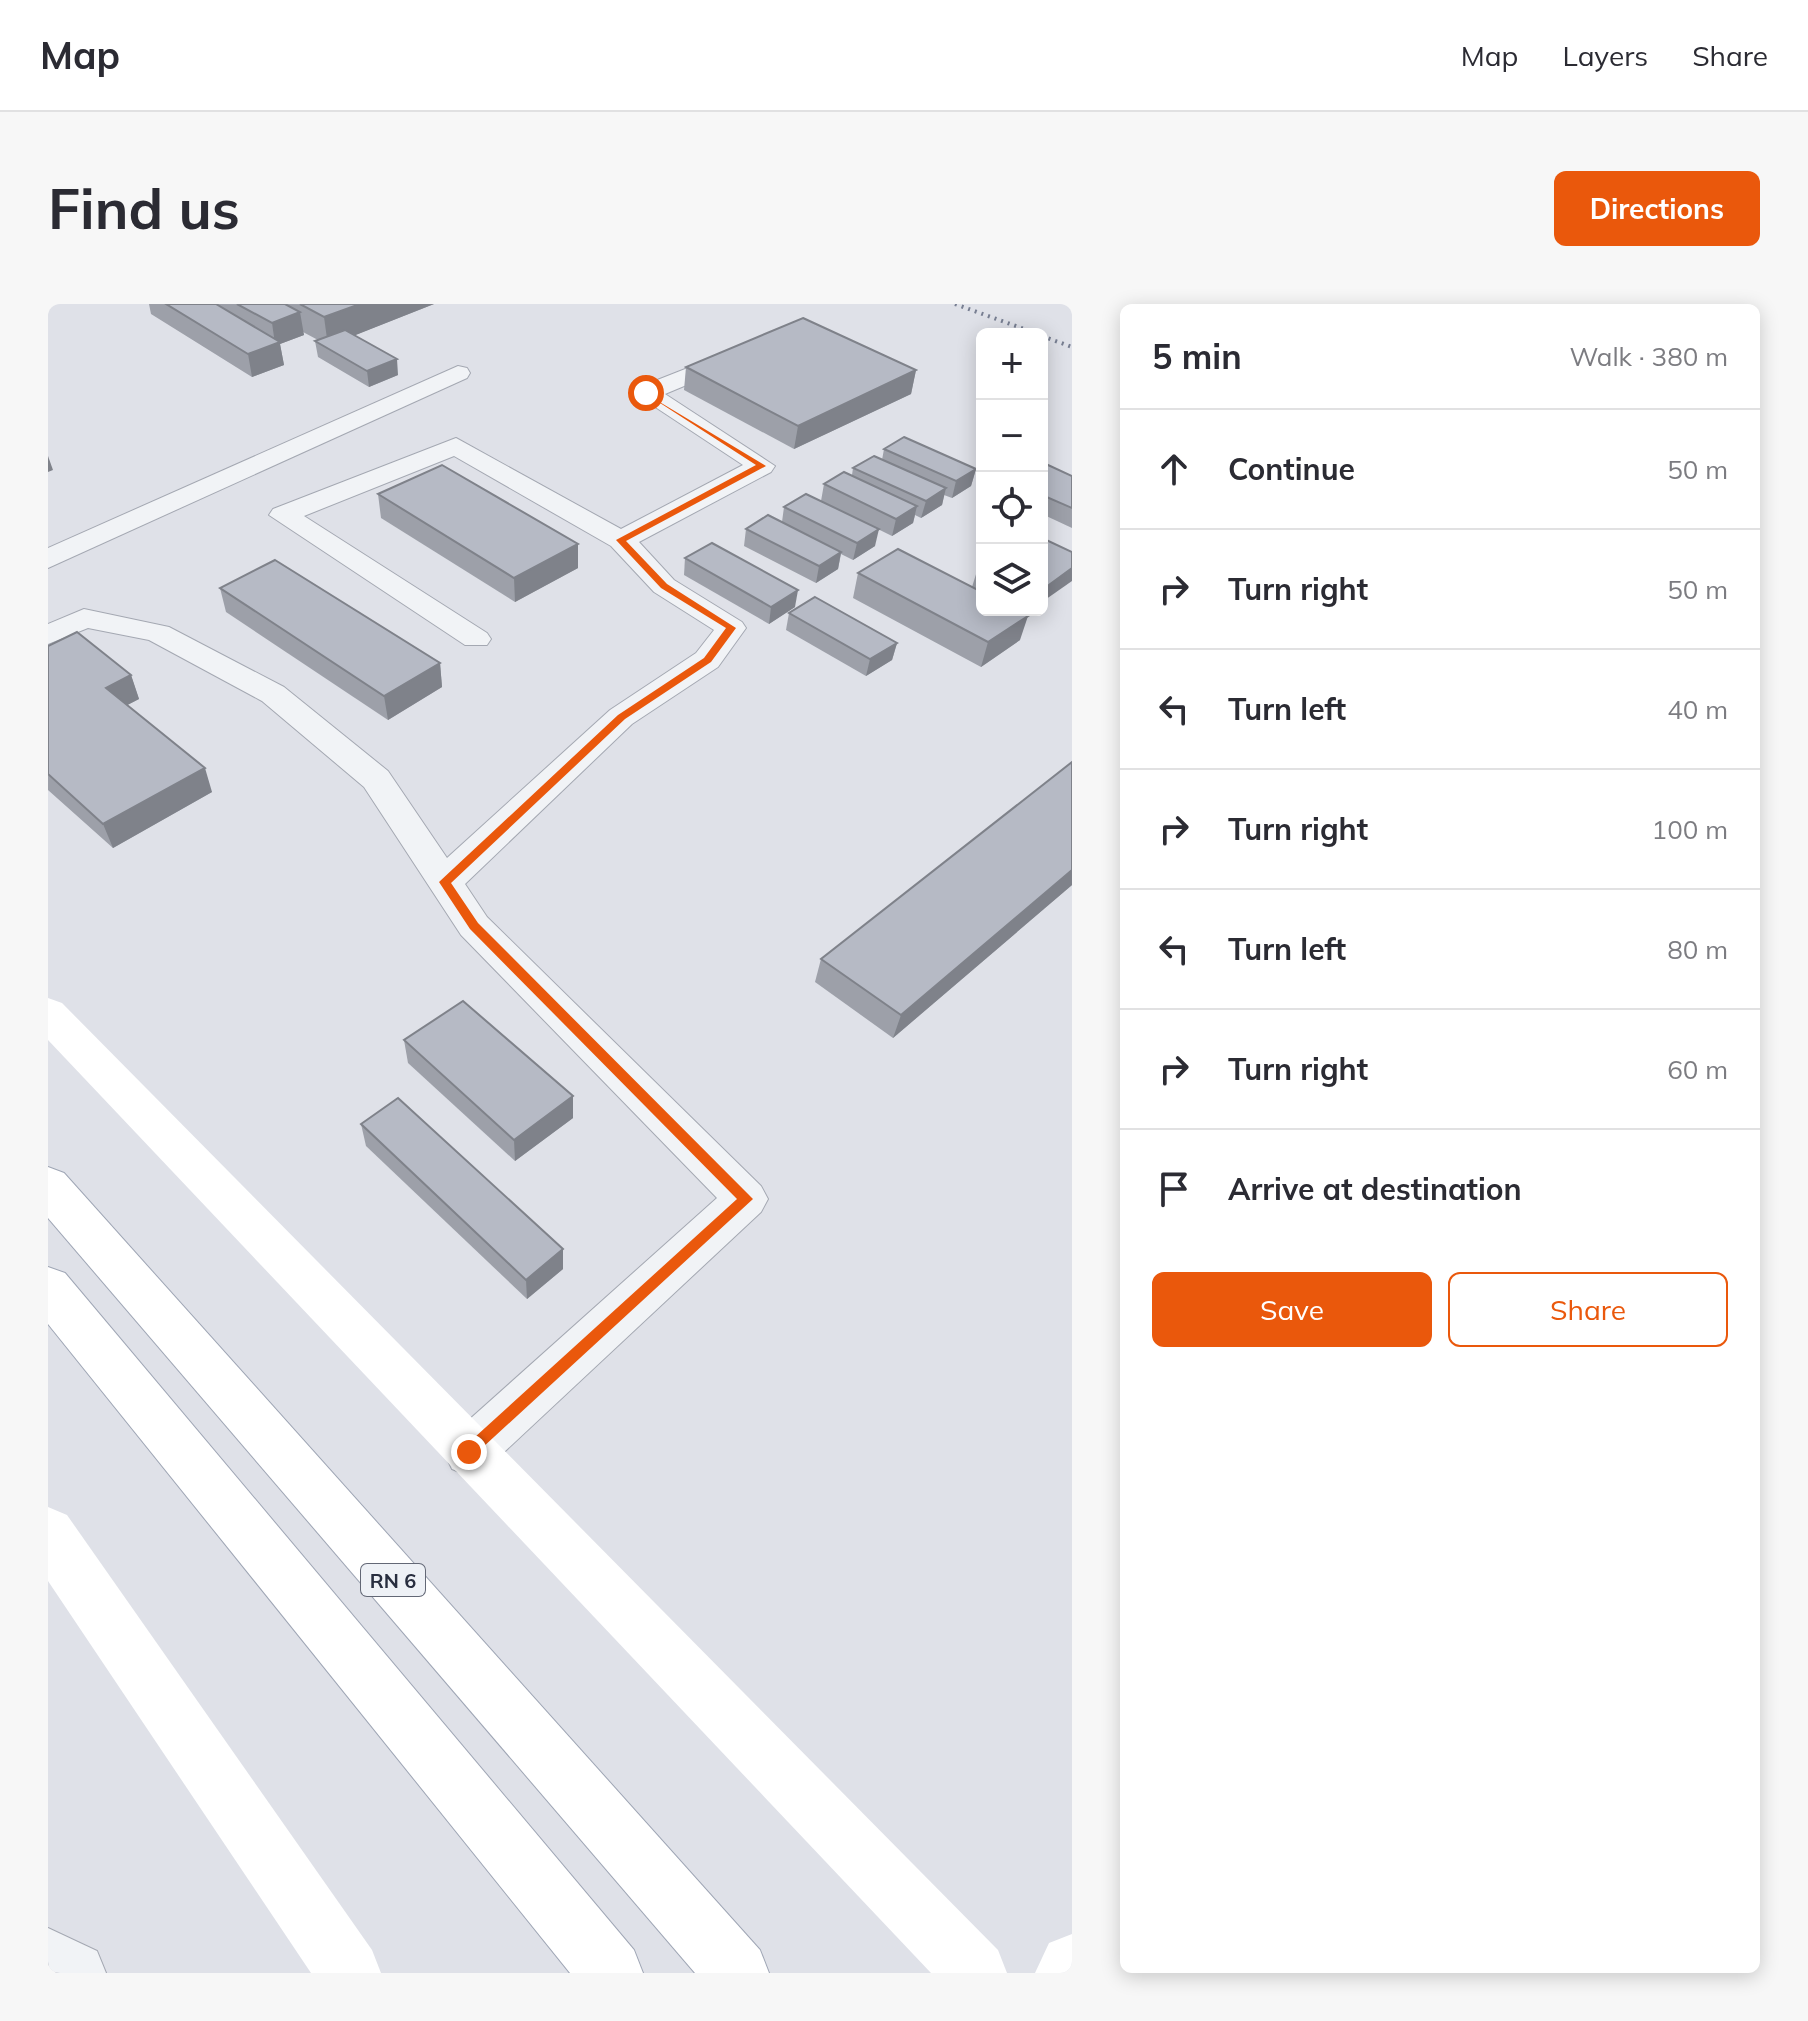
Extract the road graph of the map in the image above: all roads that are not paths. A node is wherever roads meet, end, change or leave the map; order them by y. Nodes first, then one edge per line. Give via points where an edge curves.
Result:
1 (764, 345) edge
2 (458, 373) dead end
3 (621, 540) junction
4 (48, 559) edge
5 (48, 635) edge
6 (476, 639) dead end
7 (444, 882) junction
8 (48, 1014) edge
9 (48, 1186) edge
10 (48, 1288) edge
11 (469, 1452) junction
12 (48, 1534) edge
13 (48, 1958) edge
14 (1072, 1966) edge
15 (75, 1973) edge
16 (349, 1973) edge
17 (611, 1973) edge
18 (737, 1973) edge
19 (975, 1973) edge
20 (1067, 1973) edge

1 - 3 street via 646,393 762,466
2 - 4 street
3 - 6 street via 456,446 283,515
3 - 7 street via 664,586 731,628 707,660 621,717
5 - 7 street via 84,618 158,633 273,694 376,779
7 - 11 street via 474,926 746,1199
8 - 11 main road
9 - 18 main road, RN 6
10 - 17 main road
11 - 19 main road
12 - 16 main road
13 - 15 street
14 - 20 main road

